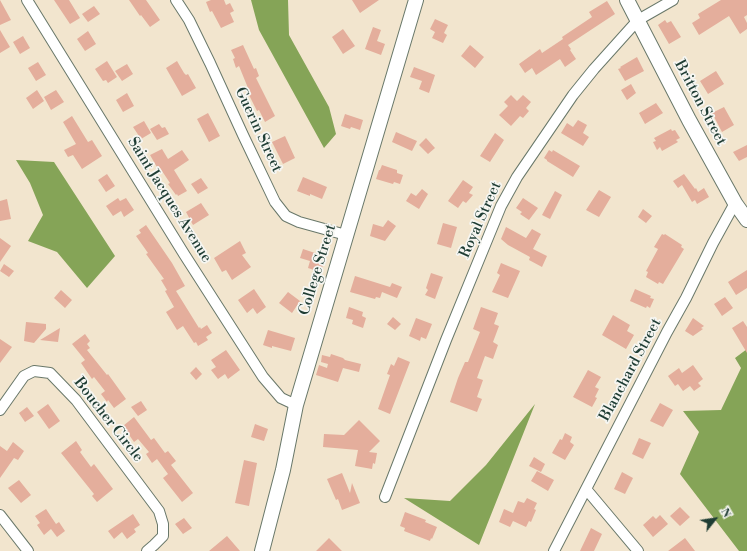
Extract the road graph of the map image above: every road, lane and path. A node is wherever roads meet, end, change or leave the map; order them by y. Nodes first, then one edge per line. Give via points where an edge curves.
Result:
1 (27, 0) edge
2 (176, 0) edge
3 (416, 0) edge
4 (627, 0) edge
5 (673, 0) edge
6 (638, 20) junction
7 (735, 203) junction
8 (747, 220) edge
9 (346, 235) junction
10 (296, 405) junction
11 (0, 410) edge
12 (586, 489) junction
13 (385, 497) dead end
14 (0, 515) edge
15 (153, 549) edge
16 (28, 551) edge
17 (262, 551) edge
18 (554, 551) edge
19 (638, 551) edge

1 - 10 street, Saint Jacques Avenue via 263,377 281,398
2 - 9 street, Guerin Street via 189,20 275,202 286,216
3 - 9 street, College Street
4 - 6 street, Britton Street
5 - 6 street, Royal Street
6 - 7 street, Britton Street via 688,120
6 - 13 street, Royal Street via 573,95 517,177 501,206
7 - 8 street, Britton Street
7 - 12 street, Blanchard Street
9 - 10 street, College Street
10 - 17 street, College Street
11 - 15 street, Boucher Circle via 24,376 34,371 50,373 76,400 159,511 163,536
12 - 18 street, Blanchard Street
12 - 19 street
14 - 16 street

